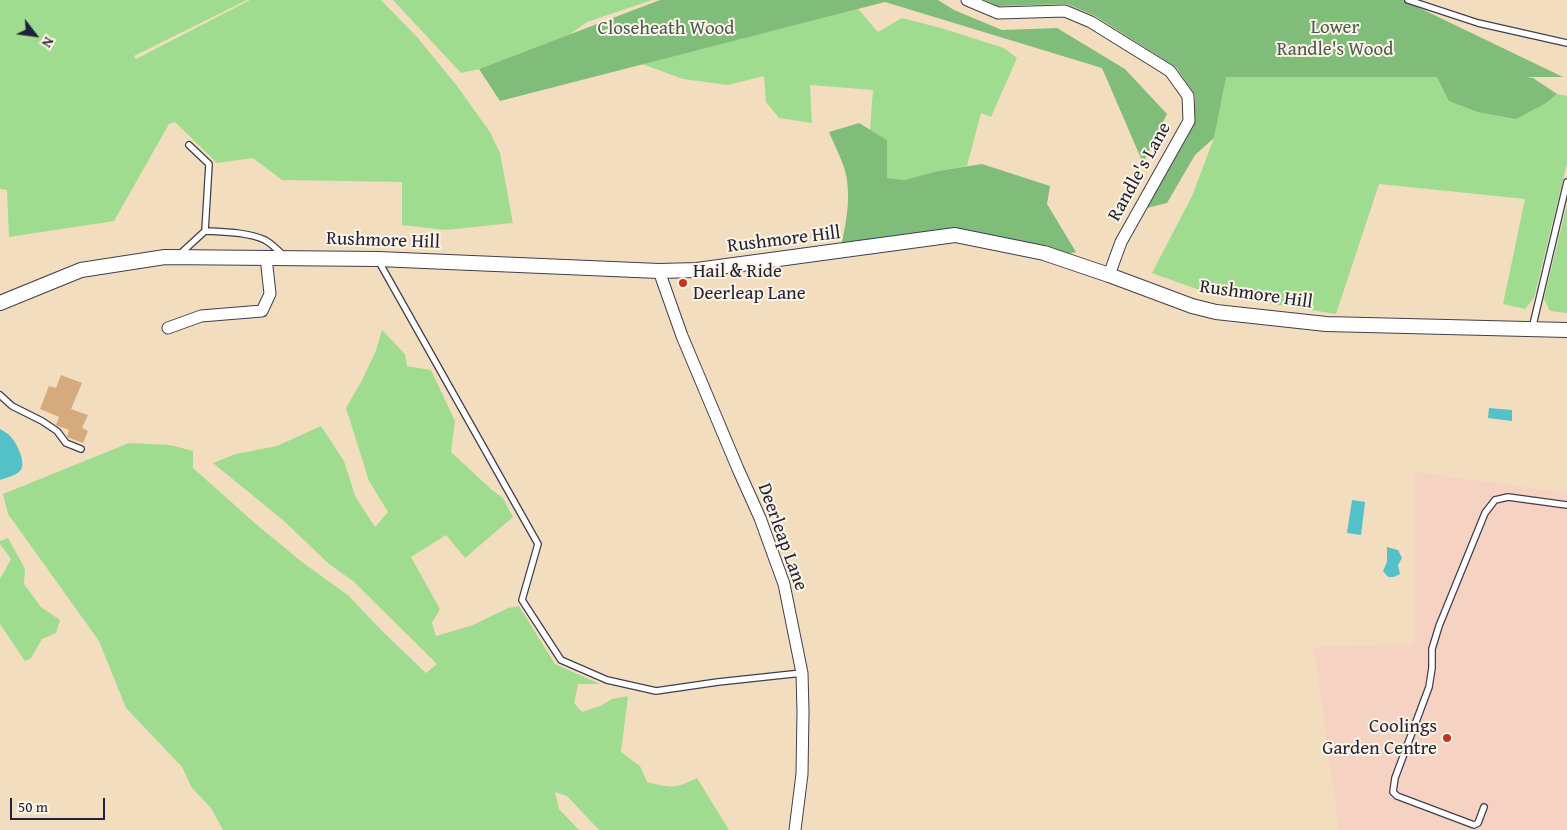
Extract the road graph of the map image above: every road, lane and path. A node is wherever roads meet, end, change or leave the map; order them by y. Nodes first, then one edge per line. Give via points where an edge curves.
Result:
1 (967, 0) edge
2 (1408, 0) edge
3 (1567, 43) edge
4 (189, 145) dead end
5 (1567, 182) edge
6 (205, 231) junction
7 (177, 257) junction
8 (266, 257) junction
9 (285, 257) junction
10 (378, 259) junction
11 (659, 271) junction
12 (1109, 275) junction
13 (0, 303) edge
14 (168, 328) dead end
15 (1532, 328) junction
16 (1567, 330) edge
17 (0, 395) edge
18 (81, 449) dead end
19 (1567, 505) edge
20 (802, 673) junction
21 (1484, 807) dead end
22 (795, 830) edge

1 - 12 street, Randle's Lane via 998,13 1065,11 1091,22 1170,71 1188,96 1189,121 1121,242
2 - 3 lane via 1478,23
4 - 6 lane via 209,164
5 - 15 lane
6 - 7 lane
6 - 9 lane via 264,240
7 - 8 street, Rushmore Hill
7 - 13 street, Rushmore Hill via 81,270
8 - 9 street, Rushmore Hill
8 - 14 street via 270,294 262,311 201,316
9 - 10 street, Rushmore Hill
10 - 11 street, Rushmore Hill
10 - 20 lane via 538,544 522,600 561,660 607,680 656,691
11 - 12 street, Rushmore Hill via 697,270 955,235 1044,253
11 - 20 street, Deerleap Lane via 682,336 760,518 784,584
12 - 15 street, Rushmore Hill via 1216,312 1326,324
15 - 16 street, Rushmore Hill
17 - 18 lane via 12,406 57,431 66,443
19 - 21 lane via 1508,497 1495,500 1485,513 1439,626 1432,648 1430,687 1395,778 1393,792 1397,796 1474,825 1478,823
20 - 22 street, Deerleap Lane via 802,774

